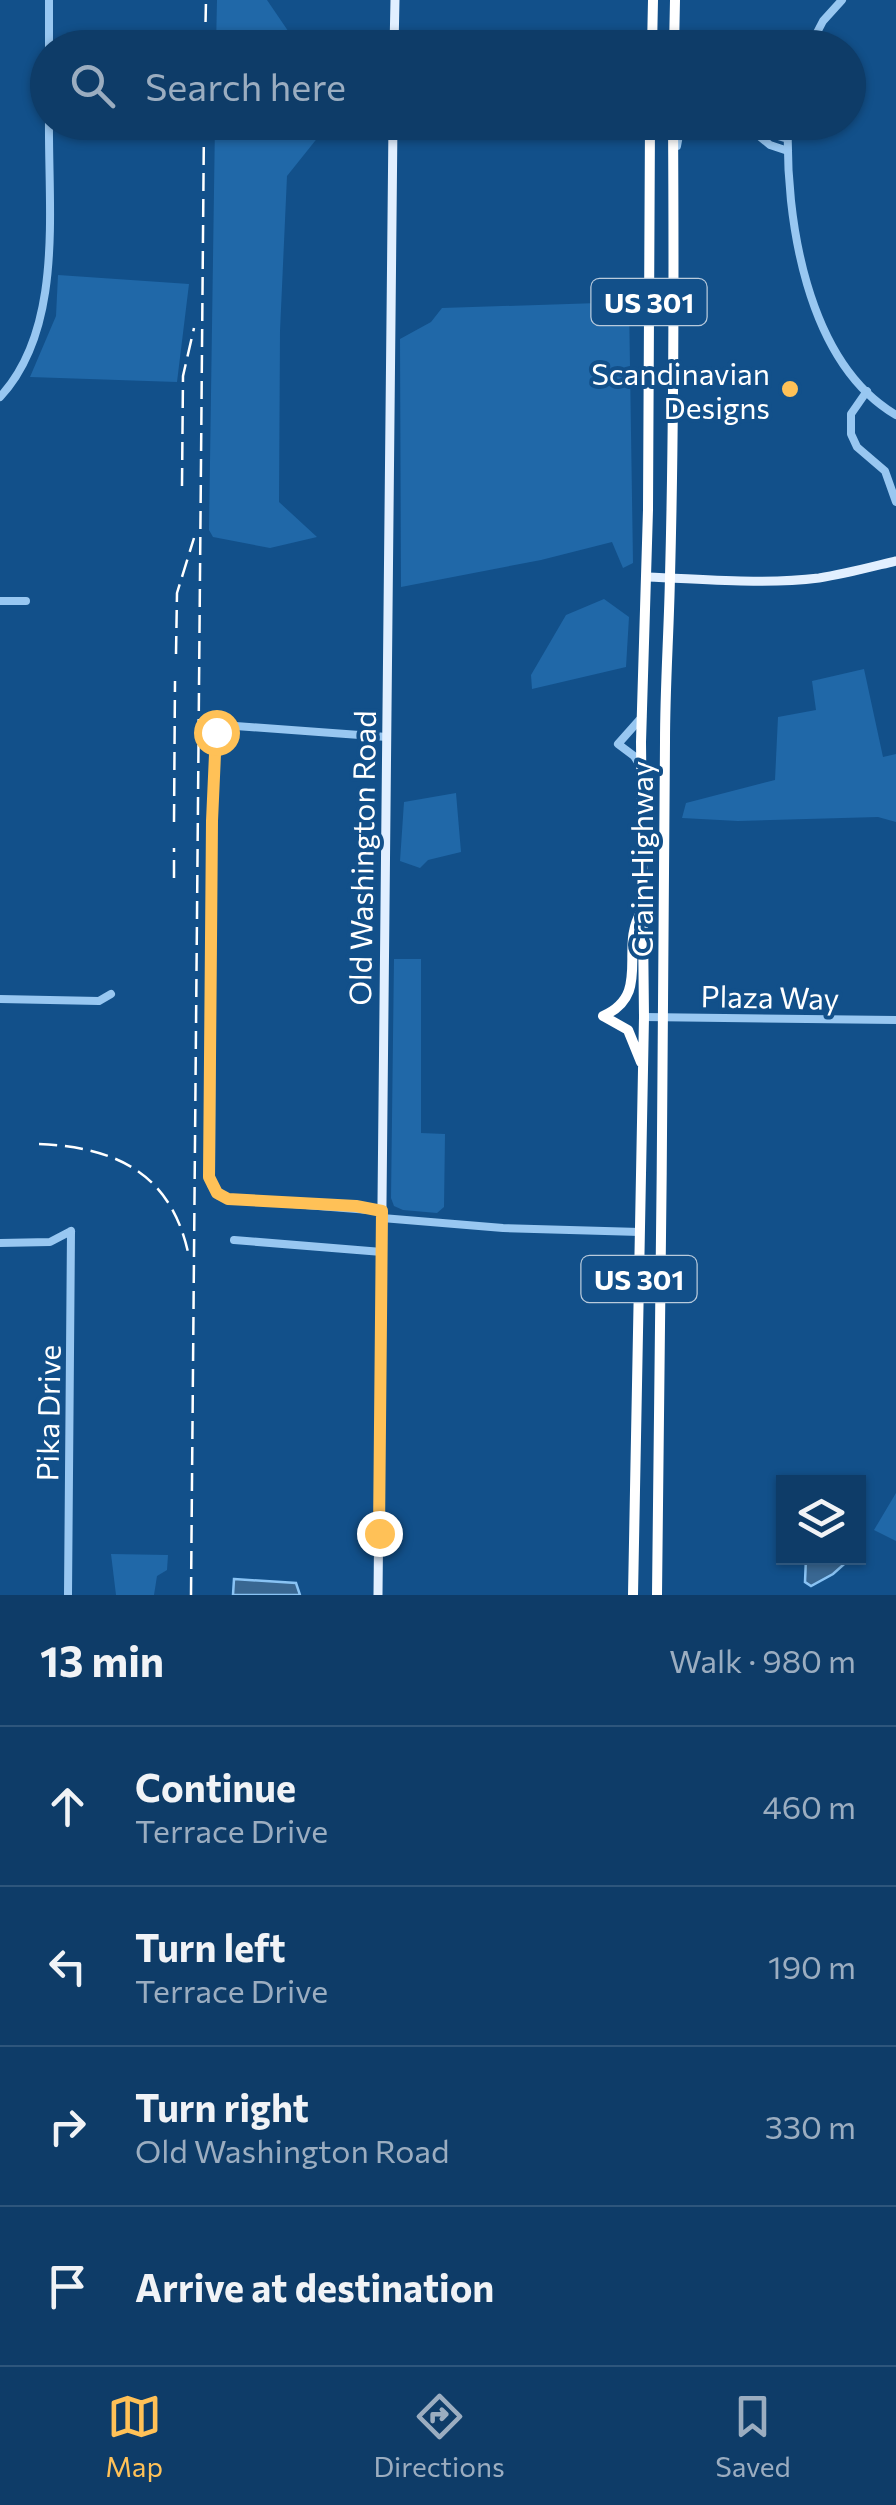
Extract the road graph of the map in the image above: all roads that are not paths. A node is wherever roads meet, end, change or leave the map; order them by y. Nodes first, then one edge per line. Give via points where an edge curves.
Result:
1 (50, 0) edge
2 (395, 0) edge
3 (653, 0) edge
4 (676, 0) edge
5 (842, 0) edge
6 (49, 30) edge
7 (394, 30) edge
8 (652, 30) edge
9 (675, 30) edge
10 (818, 30) edge
11 (49, 140) edge
12 (394, 140) edge
13 (653, 140) edge
14 (673, 140) edge
15 (678, 140) edge
16 (764, 140) edge
17 (788, 140) edge
18 (788, 151) junction
19 (673, 160) junction
20 (867, 390) junction
21 (0, 397) edge
22 (896, 415) edge
23 (896, 502) edge
24 (896, 561) edge
25 (647, 577) junction
26 (670, 578) junction
27 (0, 601) edge
28 (26, 601) dead end
29 (642, 717) junction
30 (387, 737) junction
31 (641, 766) junction
32 (642, 910) junction
33 (111, 994) dead end
34 (0, 1000) edge
35 (644, 1017) junction
36 (664, 1018) junction
37 (896, 1020) edge
38 (642, 1064) junction
39 (382, 1214) junction
40 (640, 1232) junction
41 (234, 1240) dead end
42 (0, 1243) edge
43 (382, 1252) junction
44 (68, 1595) edge
45 (378, 1595) edge
46 (632, 1595) edge
47 (658, 1595) edge

1 - 6 street
2 - 7 main road
3 - 8 highway
4 - 9 highway
5 - 10 street
11 - 21 street via 41,318 24,364
12 - 30 main road, Old Washington Road
13 - 25 highway, Crain Highway / US 301
14 - 19 highway, Crain Highway / US 301
15 - 19 street
16 - 18 street
17 - 18 street
18 - 20 street via 804,274 830,342
19 - 26 highway, Crain Highway / US 301
20 - 22 street
20 - 23 street via 852,414 851,434 857,448 885,471
24 - 26 main road via 815,578
25 - 26 main road
25 - 29 highway, Crain Highway / US 301
26 - 36 highway, Crain Highway / US 301
27 - 28 street
29 - 31 highway, Crain Highway / US 301
29 - 31 street via 618,744
30 - 39 main road, Old Washington Road
30 - 39 street via 222,724 214,738 212,821 211,1185 228,1199 356,1206
31 - 32 highway, Crain Highway / US 301
32 - 35 highway, Crain Highway / US 301
32 - 38 highway via 633,924 630,992 604,1016 628,1030
33 - 34 street via 99,1000
35 - 36 street, Plaza Way
35 - 38 highway, Crain Highway / US 301
36 - 37 street, Plaza Way
36 - 47 highway, Crain Highway / US 301
38 - 40 highway, Crain Highway / US 301
39 - 40 street via 503,1228
39 - 43 main road, Old Washington Road
40 - 46 highway, Crain Highway / US 301
41 - 43 street
42 - 44 street, Pika Drive via 50,1242 71,1231
43 - 45 main road, Old Washington Road

